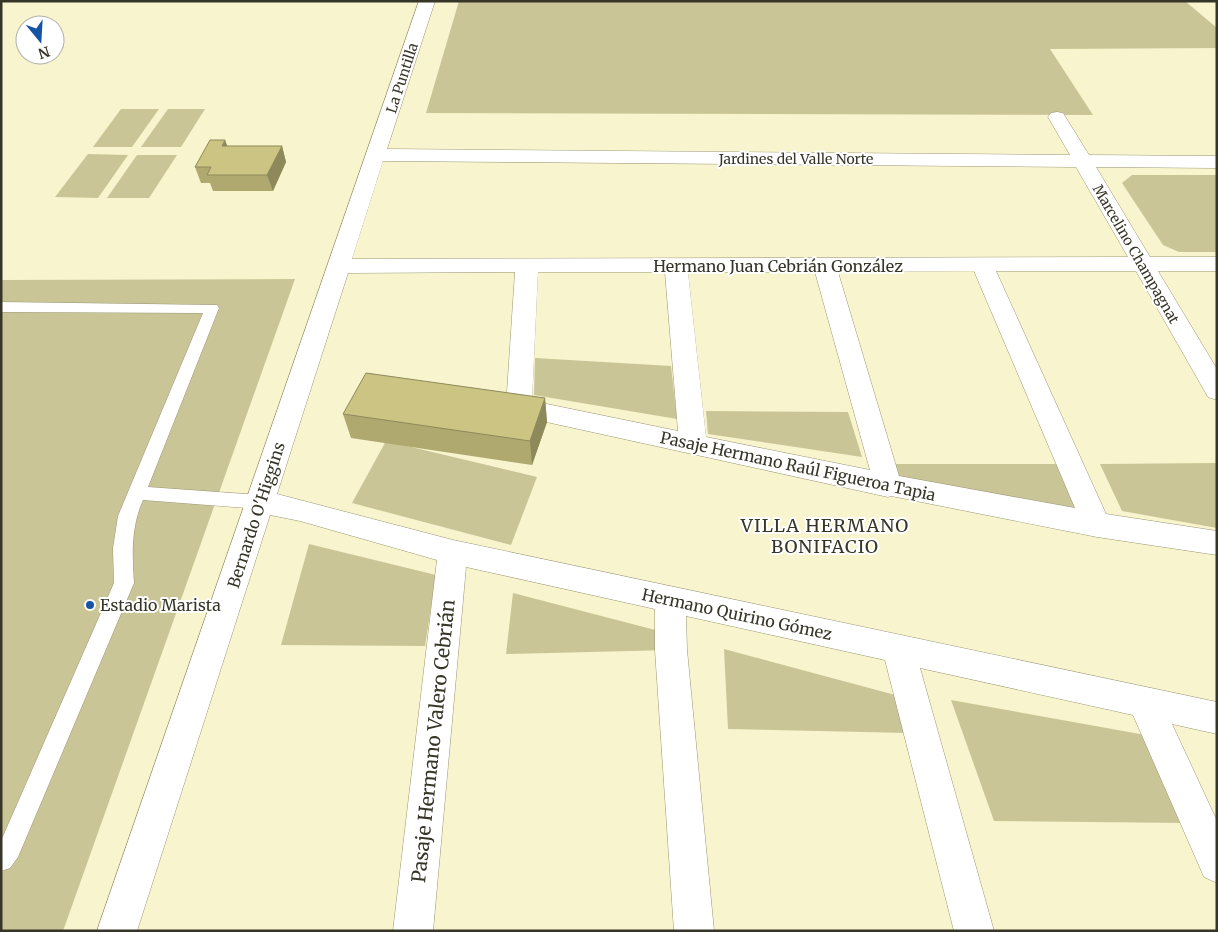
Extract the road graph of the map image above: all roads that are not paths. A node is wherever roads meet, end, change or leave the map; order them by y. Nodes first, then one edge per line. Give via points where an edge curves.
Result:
1 (427, 1) edge
2 (1057, 117) dead end
3 (376, 155) junction
4 (1082, 161) junction
5 (1217, 162) edge
6 (1142, 264) junction
7 (1217, 264) edge
8 (339, 266) junction
9 (527, 266) junction
10 (676, 266) junction
11 (825, 266) junction
12 (983, 266) junction
13 (1, 307) edge
14 (1217, 391) edge
15 (693, 444) junction
16 (888, 486) junction
17 (137, 493) junction
18 (260, 502) junction
19 (1097, 526) junction
20 (1217, 543) edge
21 (453, 552) junction
22 (670, 599) junction
23 (899, 650) junction
24 (1145, 703) junction
25 (1217, 718) edge
26 (1, 859) edge
27 (1217, 864) edge
28 (117, 931) edge
29 (413, 931) edge
30 (694, 931) edge
31 (974, 931) edge

1 - 3 street, La Puntilla
2 - 4 street, Marcelino Champagnat
3 - 4 street, Jardines del Valle Norte
3 - 8 street, Bernardo O'Higgins
4 - 5 street, Jardines del Valle Norte
4 - 6 street, Marcelino Champagnat
6 - 7 street, Hermano Juan Cebrián González
6 - 12 street, Hermano Juan Cebrián González
6 - 14 street, Marcelino Champagnat
8 - 9 street, Hermano Juan Cebrián González
8 - 18 street, Bernardo O'Higgins
9 - 10 street, Hermano Juan Cebrián González
9 - 15 street, Pasaje Hermano Raúl Figueroa Tapia via 519,407
10 - 11 street, Hermano Juan Cebrián González
10 - 15 street
11 - 12 street, Hermano Juan Cebrián González
11 - 16 street
12 - 19 street
13 - 17 lane via 212,308
15 - 16 street, Pasaje Hermano Raúl Figueroa Tapia
16 - 19 street, Pasaje Hermano Raúl Figueroa Tapia
17 - 18 lane
17 - 26 lane via 129,509 121,543 124,584 10,849
18 - 21 street, Hermano Quirino Gómez
18 - 28 street, Bernardo O'Higgins
19 - 20 street, Pasaje Hermano Raúl Figueroa Tapia
21 - 22 street, Hermano Quirino Gómez
21 - 29 street, Pasaje Hermano Valero Cebrián
22 - 23 street, Hermano Quirino Gómez
22 - 30 street
23 - 24 street, Hermano Quirino Gómez
23 - 31 street
24 - 25 street, Hermano Quirino Gómez
24 - 27 street

